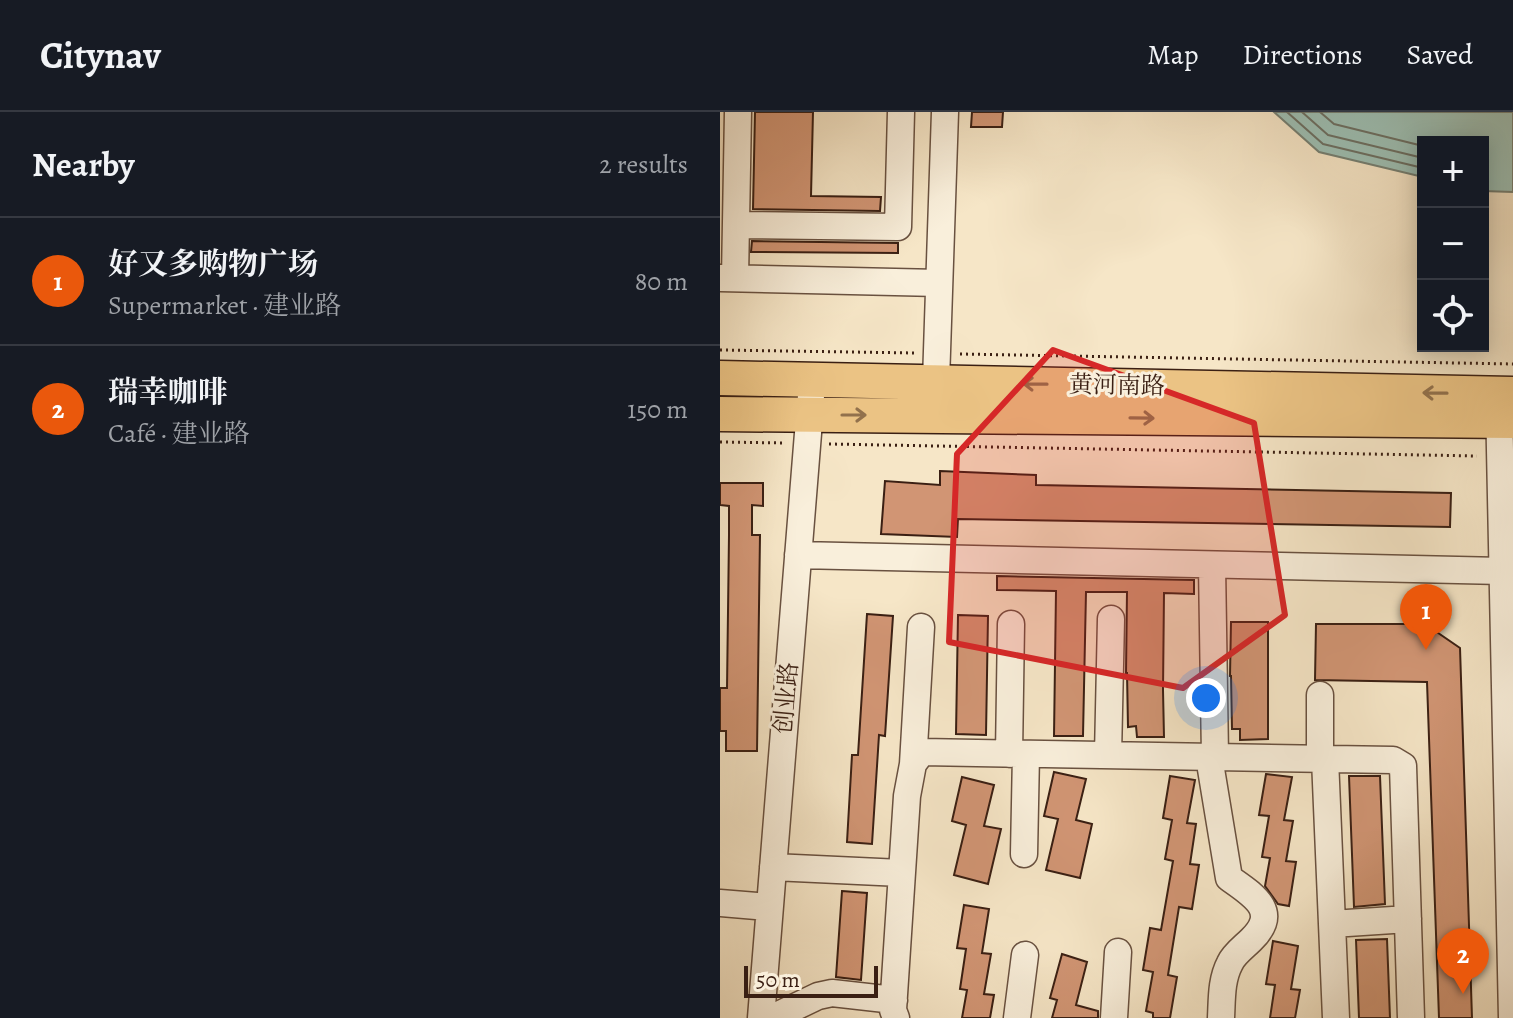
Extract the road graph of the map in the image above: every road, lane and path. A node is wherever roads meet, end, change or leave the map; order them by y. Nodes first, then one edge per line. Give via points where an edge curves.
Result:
1 (738, 112) edge
2 (901, 112) edge
3 (945, 112) edge
4 (899, 159) junction
5 (943, 160) junction
6 (736, 225) junction
7 (728, 278) edge
8 (939, 283) junction
9 (720, 350) edge
10 (1513, 364) edge
11 (936, 367) junction
12 (720, 378) edge
13 (812, 378) junction
14 (1506, 407) edge
15 (720, 414) edge
16 (808, 429) junction
17 (720, 442) edge
18 (1500, 457) junction
19 (798, 555) junction
20 (1212, 565) junction
21 (1502, 571) junction
22 (1111, 619) dead end
23 (1011, 624) dead end
24 (921, 627) dead end
25 (1320, 695) dead end
26 (1018, 754) junction
27 (1108, 755) junction
28 (1212, 757) junction
29 (1323, 759) junction
30 (913, 764) junction
31 (1510, 813) edge
32 (1024, 854) dead end
33 (773, 867) junction
34 (901, 873) junction
35 (720, 903) edge
36 (769, 907) junction
37 (1408, 919) junction
38 (1332, 924) junction
39 (1118, 952) dead end
40 (1025, 955) dead end
41 (894, 1011) edge
42 (761, 1018) edge
43 (772, 1018) edge
44 (1017, 1018) edge
45 (1114, 1018) edge
46 (1221, 1018) edge
47 (1336, 1018) edge
48 (1411, 1018) edge
49 (1512, 1018) edge

1 - 6 street
2 - 4 street
3 - 5 street
4 - 5 street
4 - 6 street via 898,227
5 - 8 street
6 - 7 street
7 - 8 street
8 - 11 street
9 - 11 path
10 - 11 path
11 - 13 main road, 黄河南路
14 -> 11 main road, 黄河南路
12 - 13 main road, 黄河南路
13 - 16 street, 创业路
16 -> 14 main road, 黄河南路
14 - 18 street
15 - 16 main road, 黄河南路
16 - 17 path
16 - 18 path
16 - 19 street, 创业路
18 - 21 street
19 - 20 street
19 - 33 street, 创业路
20 - 21 street
20 - 28 street
21 - 31 street
22 - 27 street
23 - 26 street
24 - 30 street
25 - 29 street
26 - 27 street
26 - 30 street via 922,752
26 - 32 street
27 - 28 street
28 - 29 street
28 - 46 street via 1229,878 1253,894 1264,914 1259,932 1231,959
29 - 37 street via 1393,760 1403,766
29 - 38 street
30 - 34 street
31 - 49 street
33 - 34 street
33 - 36 street, 创业路
34 - 41 street
35 - 36 street
36 - 42 street, 创业路
37 - 38 street
37 - 48 street
38 - 47 street
39 - 45 street
40 - 44 street
41 - 43 street via 832,993

